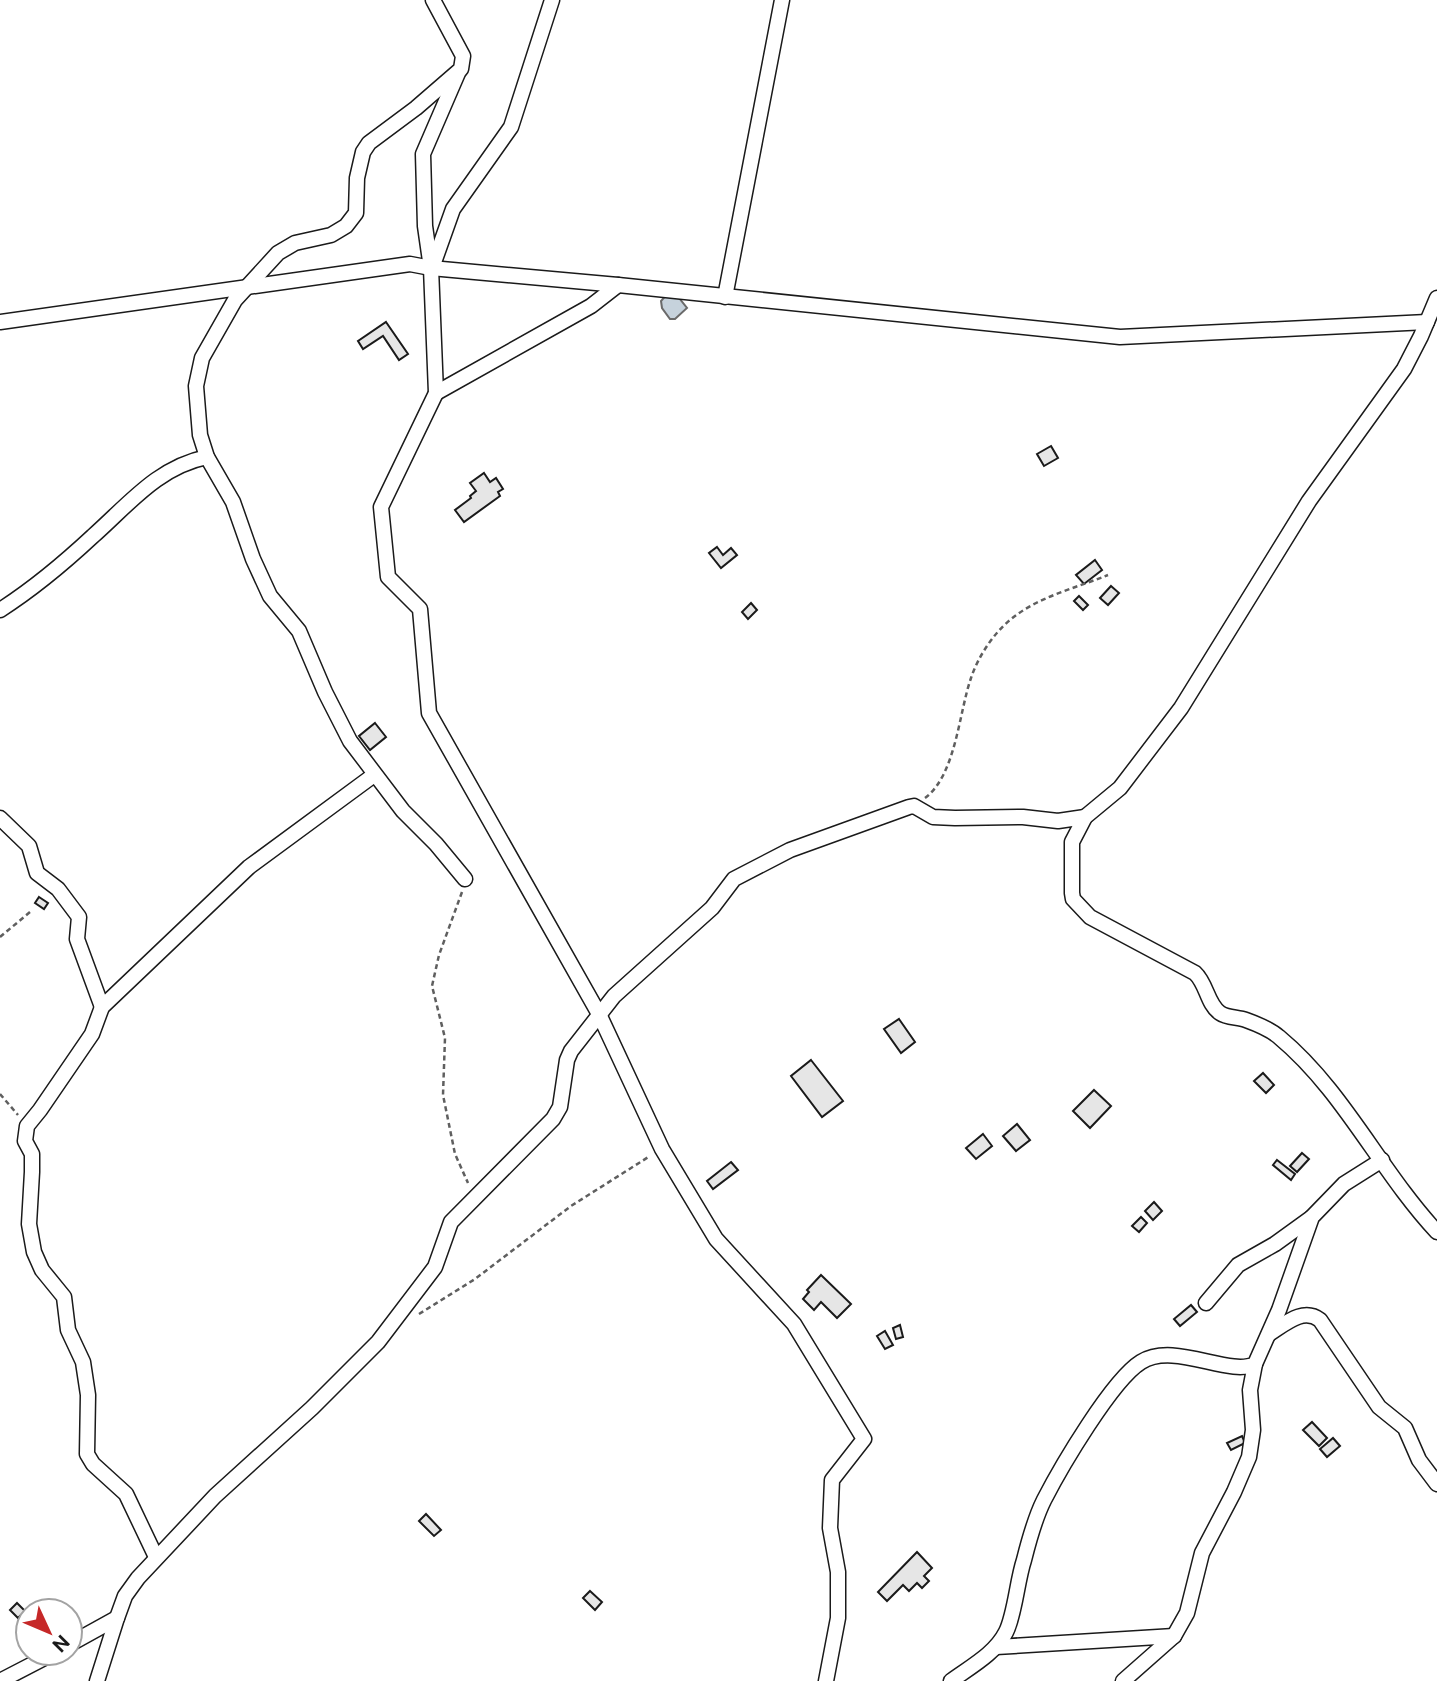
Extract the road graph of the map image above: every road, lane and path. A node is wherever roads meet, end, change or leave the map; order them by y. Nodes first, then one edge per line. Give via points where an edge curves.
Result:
1 (433, 0) edge
2 (552, 0) edge
3 (782, 0) edge
4 (458, 74) junction
5 (431, 268) junction
6 (618, 285) junction
7 (246, 287) junction
8 (725, 297) junction
9 (1437, 298) edge
10 (0, 321) edge
11 (1427, 322) junction
12 (436, 393) junction
13 (207, 457) junction
14 (1108, 575) dead end
15 (0, 610) edge
16 (374, 775) junction
17 (914, 806) junction
18 (1085, 817) junction
19 (0, 818) edge
20 (465, 879) joint
21 (30, 912) dead end
22 (0, 937) edge
23 (102, 1007) junction
24 (599, 1014) junction
25 (0, 1094) edge
26 (27, 1126) junction
27 (662, 1149) junction
28 (1382, 1160) junction
29 (475, 1197) junction
30 (1312, 1217) junction
31 (1437, 1232) edge
32 (1206, 1303) dead end
33 (411, 1319) dead end
34 (1269, 1334) junction
35 (1255, 1364) junction
36 (1437, 1484) edge
37 (156, 1558) junction
38 (117, 1618) junction
39 (84, 1636) edge
40 (1174, 1636) junction
41 (996, 1647) junction
42 (28, 1667) edge
43 (1, 1681) edge
44 (97, 1681) edge
45 (826, 1681) edge
46 (951, 1681) edge
47 (1123, 1681) edge

1 - 4 street via 463,56
2 - 5 street via 511,127 453,209
3 - 8 street
4 - 5 street via 423,154
4 - 7 street via 369,143 357,177 356,213 346,226 278,253
5 - 6 street
5 - 7 street via 410,264
5 - 12 street
6 - 8 street
6 - 12 street via 590,306
7 - 10 street
7 - 13 street via 202,358 197,413
8 - 11 street via 1120,337
9 - 11 street
11 - 18 street via 1404,369 1309,501 1181,708 1120,788
12 - 24 street via 381,508 388,577 420,609 429,713
13 - 15 street via 168,470 61,564
13 - 16 street via 233,502 263,583 299,631 337,717
14 - 17 path via 1035,604 992,639 971,677 938,783
16 - 20 street
16 - 23 street via 249,867
17 - 18 street via 933,817 1058,821
17 - 24 street via 790,850 740,874 712,908
18 - 28 street via 1072,849 1073,899 1083,911 1195,973 1223,1014 1282,1039 1321,1080
19 - 23 street via 29,846 37,873 58,889 79,917 77,939
20 - 29 path via 432,986 444,1038 443,1096 455,1153
21 - 22 path
23 - 26 street via 92,1034
24 - 27 street
24 - 29 street via 567,1059 554,1119
25 - 26 path
26 - 37 street via 34,1252 64,1297 68,1330 83,1362 88,1395 87,1454 126,1494
27 - 33 path via 571,1206 475,1279
27 - 45 street via 716,1239 794,1324 864,1439 832,1480 830,1528 838,1572 838,1618
28 - 30 street via 1344,1184
28 - 31 street
29 - 37 street via 451,1222 435,1268 379,1342
30 - 32 street via 1238,1265
30 - 34 street
34 - 35 street
34 - 36 street via 1304,1314 1320,1320 1379,1407 1405,1428 1419,1461
35 - 40 street via 1249,1457 1202,1553 1187,1613
35 - 41 street via 1244,1367 1168,1355 1143,1360 1129,1371 1044,1501 1023,1561 1007,1631
37 - 38 street via 125,1596
38 - 39 street
38 - 44 street
40 - 41 street
40 - 47 street
41 - 46 street
42 - 43 street

